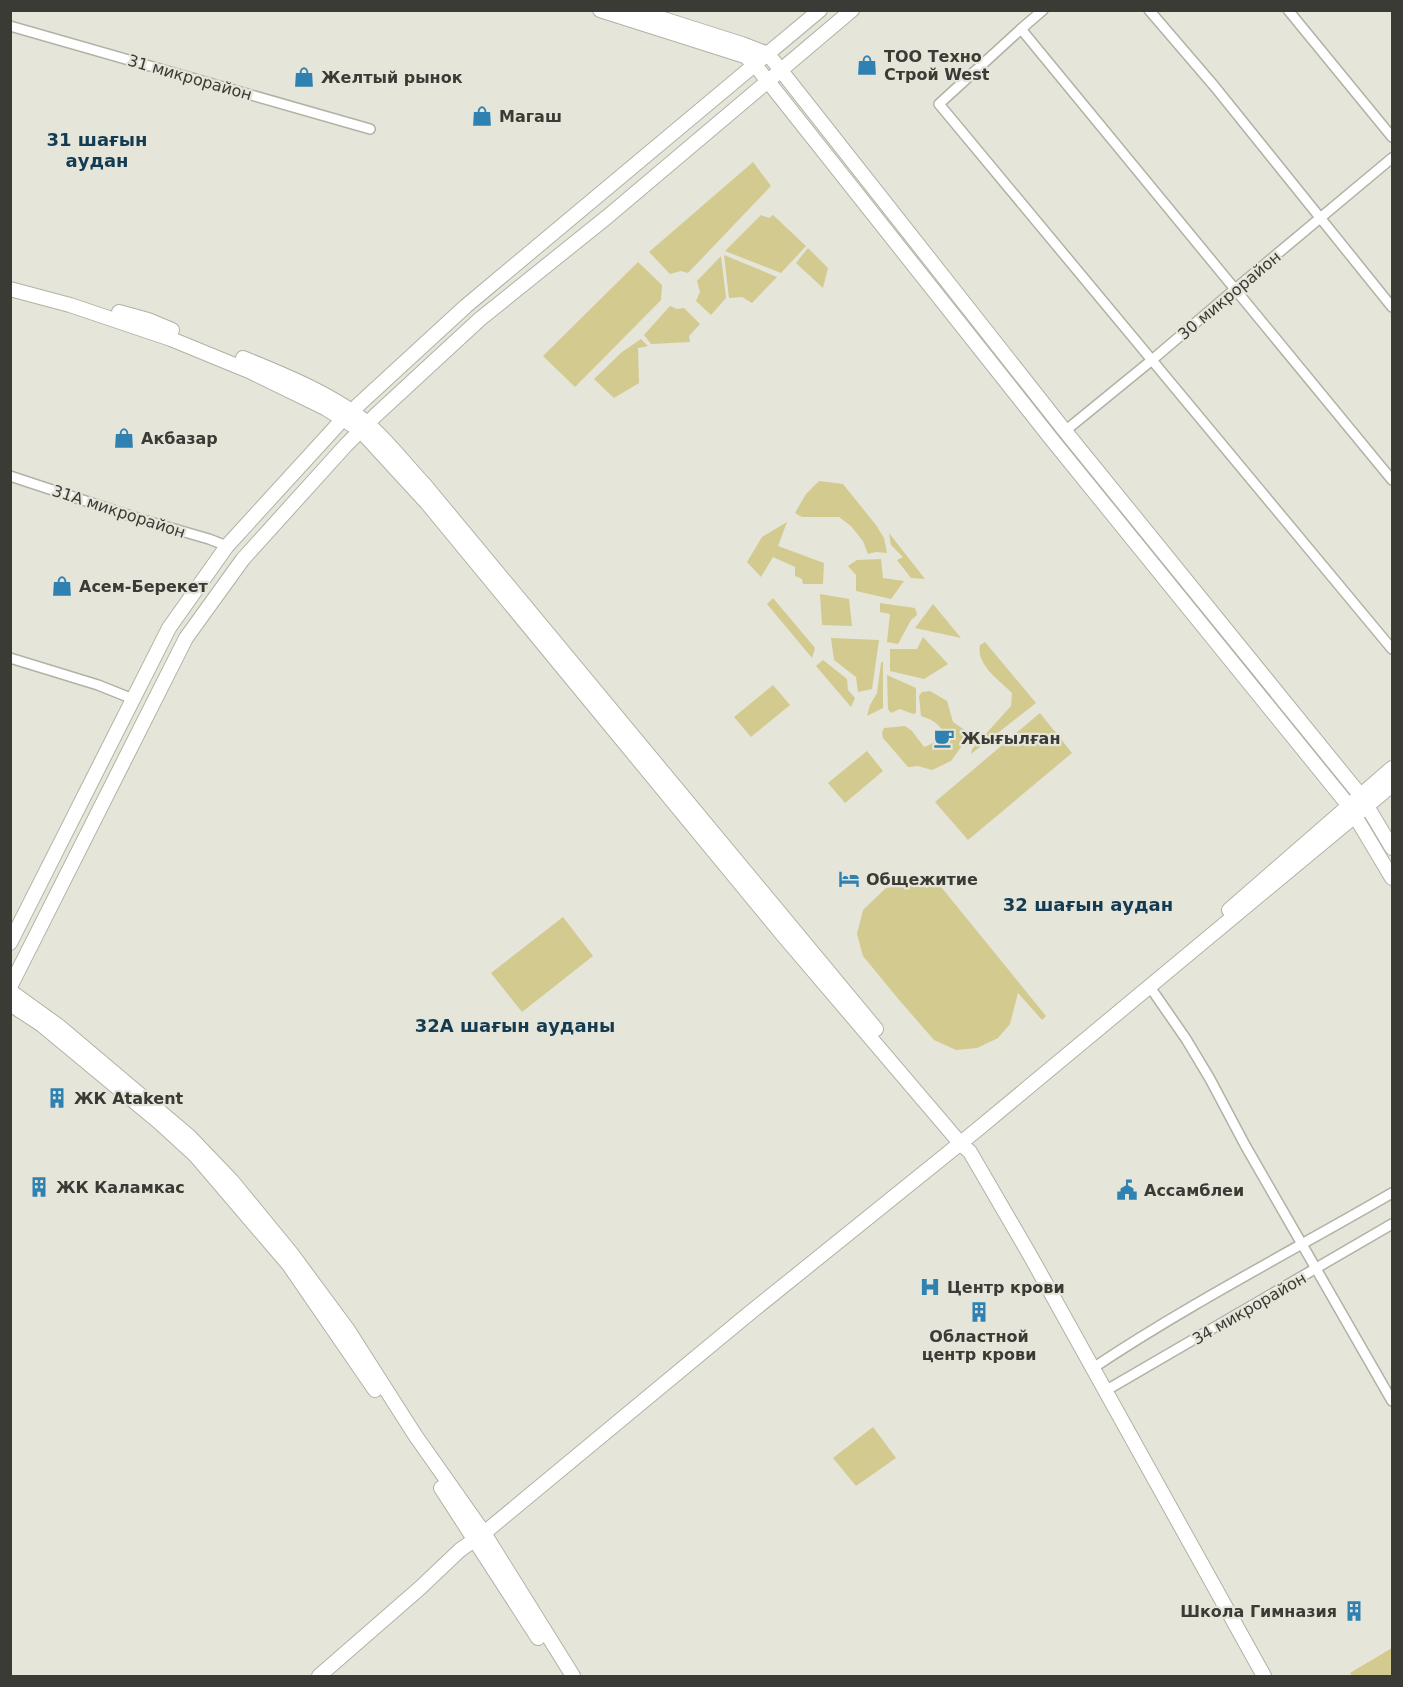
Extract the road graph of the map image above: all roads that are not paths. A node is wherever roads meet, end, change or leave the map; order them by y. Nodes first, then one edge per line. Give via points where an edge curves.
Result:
1 (600, 10) edge
2 (635, 10) edge
3 (820, 10) edge
4 (829, 10) edge
5 (852, 10) edge
6 (1043, 10) edge
7 (1149, 10) edge
8 (1288, 10) edge
9 (838, 22) junction
10 (10, 26) edge
11 (1021, 29) junction
12 (768, 54) junction
13 (755, 65) junction
14 (781, 70) junction
15 (768, 81) junction
16 (370, 129) dead end
17 (1392, 137) edge
18 (1392, 158) edge
19 (1320, 219) junction
20 (10, 281) edge
21 (10, 289) edge
22 (1234, 290) junction
23 (1392, 307) edge
24 (1152, 360) junction
25 (347, 415) junction
26 (364, 427) junction
27 (1065, 431) junction
28 (10, 476) edge
29 (1392, 480) edge
30 (227, 546) junction
31 (243, 559) junction
32 (1392, 649) edge
33 (10, 658) edge
34 (133, 699) junction
35 (1392, 768) edge
36 (1392, 785) edge
37 (1364, 800) junction
38 (1353, 810) junction
39 (1392, 848) edge
40 (1392, 878) edge
41 (10, 943) edge
42 (1150, 987) junction
43 (10, 989) edge
44 (10, 1004) edge
45 (963, 1141) junction
46 (1392, 1193) edge
47 (1392, 1224) edge
48 (1303, 1245) junction
49 (1316, 1269) junction
50 (1093, 1368) junction
51 (1106, 1391) junction
52 (1392, 1401) edge
53 (478, 1533) junction
54 (319, 1677) edge
55 (562, 1677) edge
56 (573, 1677) edge
57 (1264, 1677) edge

1 - 13 main road via 745,56
2 - 12 main road
3 - 12 main road
4 - 9 main road
5 - 9 main road
6 - 11 street
7 - 19 street
8 - 17 street
9 - 14 main road
10 - 16 street, 31 микрорайон
11 - 22 street
11 - 24 street via 939,105
12 - 13 main road
12 - 14 main road
13 - 15 main road
13 - 25 main road via 466,306
14 - 15 main road
14 - 27 main road
15 - 26 main road via 607,218 480,319
15 - 38 main road via 1053,441
18 - 19 street, 30 микрорайон
19 - 22 street, 30 микрорайон
19 - 23 street
20 - 25 main road via 148,320 278,373
21 - 25 main road via 171,339
22 - 24 street, 30 микрорайон
22 - 29 street
24 - 27 street, 30 микрорайон
24 - 32 street
25 - 26 main road
25 - 30 main road
26 - 31 main road
26 - 45 main road via 424,484
27 - 37 main road
28 - 30 street, 31А микрорайон
30 - 31 main road
30 - 34 main road via 169,627
31 - 43 main road via 186,638
33 - 34 street
34 - 41 main road
35 - 37 main road
36 - 37 main road
37 - 38 main road
37 - 39 main road
38 - 40 main road
38 - 42 main road
38 - 45 main road via 1144,983
42 - 45 main road
42 - 48 street via 1186,1039
43 - 53 main road via 189,1136 232,1181 348,1330
44 - 53 main road via 42,1025 203,1163 296,1275
45 - 50 main road
45 - 53 main road
46 - 48 street
47 - 49 street, 34 микрорайон
48 - 49 street
48 - 50 street
49 - 51 street, 34 микрорайон
49 - 52 street
50 - 51 main road
51 - 57 main road
53 - 54 main road
53 - 55 main road
53 - 56 main road

